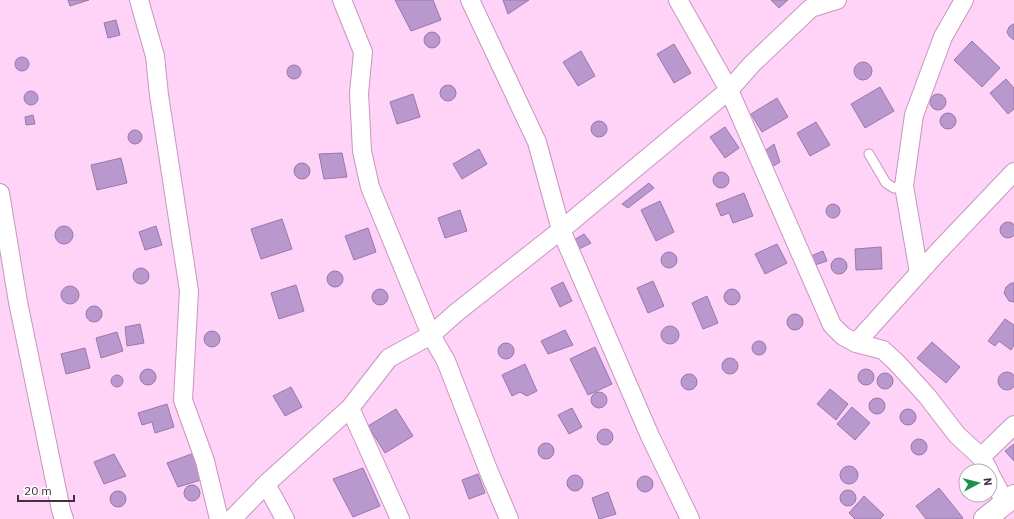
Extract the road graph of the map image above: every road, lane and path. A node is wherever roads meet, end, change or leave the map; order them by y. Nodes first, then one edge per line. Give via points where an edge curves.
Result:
1 (138, 0) edge
2 (342, 0) edge
3 (470, 0) edge
4 (678, 0) edge
5 (837, 0) edge
6 (964, 0) edge
7 (814, 4) edge
8 (729, 90) junction
9 (869, 154) dead end
10 (1014, 172) edge
11 (904, 186) junction
12 (0, 193) edge
13 (561, 230) junction
14 (919, 273) junction
15 (431, 335) junction
16 (856, 343) junction
17 (350, 408) junction
18 (1014, 425) edge
19 (984, 463) edge
20 (986, 463) edge
21 (266, 484) junction
22 (998, 484) edge
23 (1010, 499) edge
24 (64, 519) edge
25 (219, 519) edge
26 (232, 519) edge
27 (285, 519) edge
28 (400, 519) edge
29 (509, 519) edge
30 (690, 519) edge
31 (985, 519) edge

1 - 25 street via 155,56 189,291 183,400 205,461
2 - 15 street via 363,52 359,93 362,151 370,187
3 - 13 street via 537,142
4 - 8 street
5 - 7 street
6 - 11 street via 943,37 914,115
7 - 8 street
8 - 13 street
8 - 16 street via 832,325 843,336
9 - 11 lane via 886,183 894,188
10 - 14 street
11 - 14 street
12 - 24 street via 20,310
13 - 15 street
13 - 30 street via 650,436
14 - 16 street
15 - 17 street via 389,358
15 - 29 street via 446,361
16 - 19 street via 883,350 897,363 927,396 957,436
17 - 21 street
17 - 28 street
18 - 20 street
21 - 26 street
21 - 27 street
22 - 23 street
23 - 31 main road

